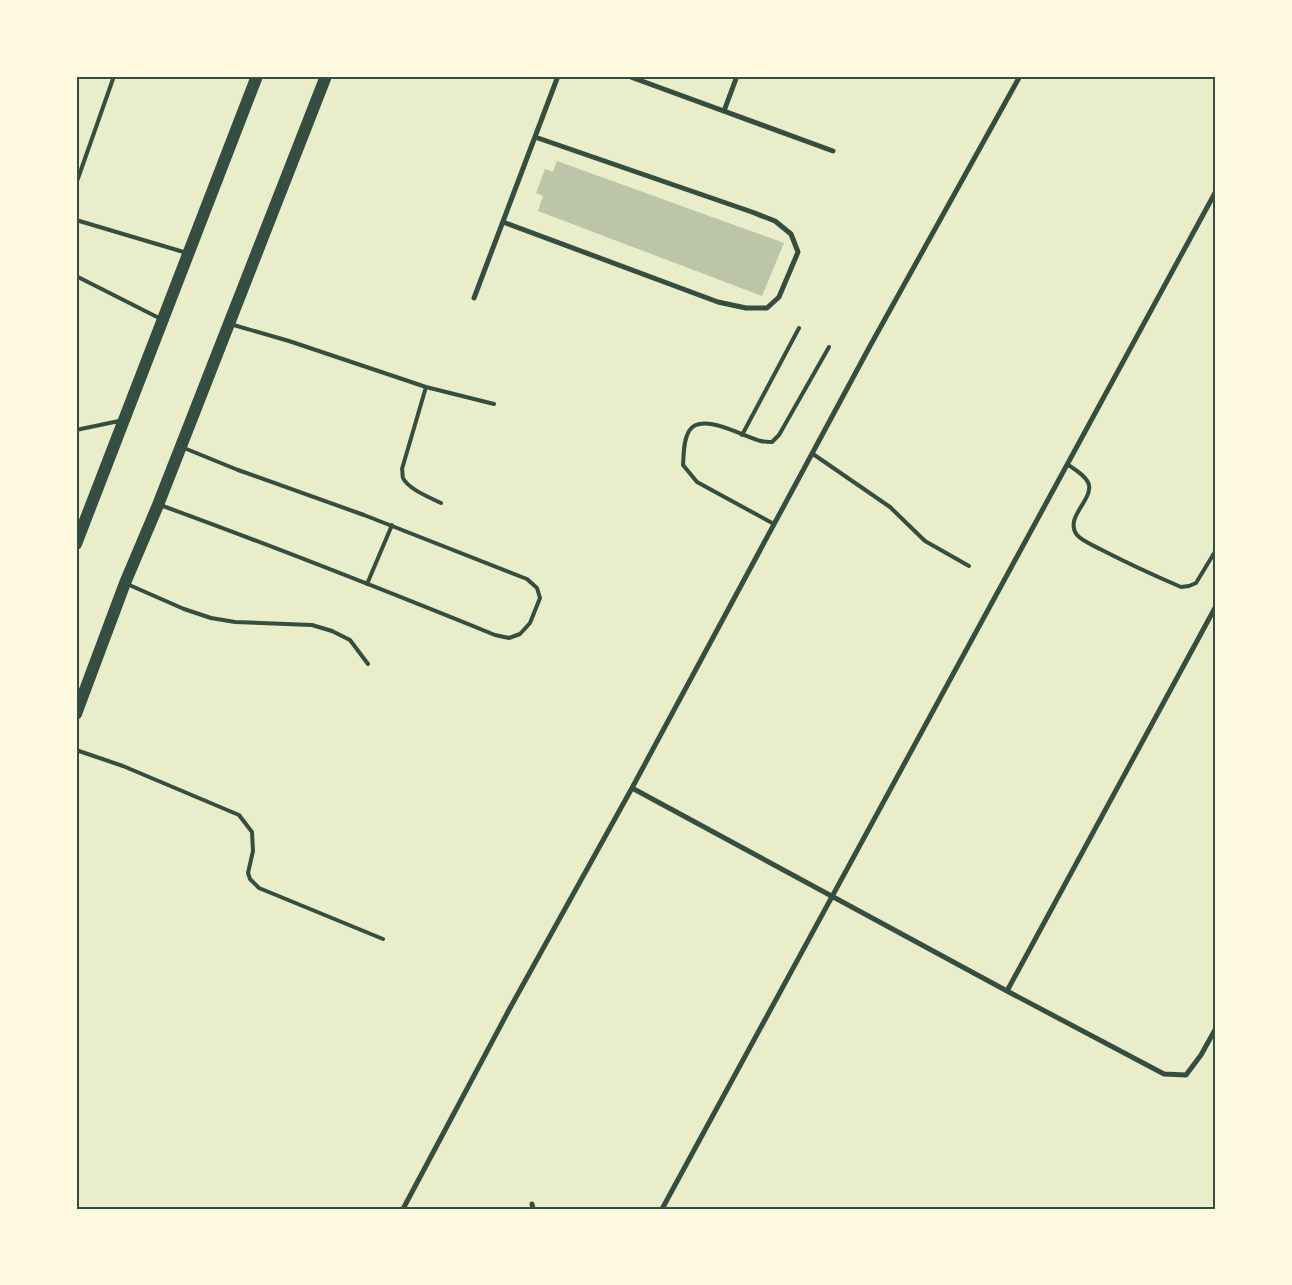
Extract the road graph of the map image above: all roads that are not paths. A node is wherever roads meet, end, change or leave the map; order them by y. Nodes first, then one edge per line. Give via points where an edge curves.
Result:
1 (114, 76) edge
2 (257, 76) edge
3 (326, 76) edge
4 (558, 76) edge
5 (628, 76) edge
6 (737, 76) edge
7 (1020, 76) edge
8 (724, 111) junction
9 (535, 137) junction
10 (833, 151) dead end
11 (76, 184) edge
12 (1216, 191) edge
13 (76, 220) edge
14 (503, 222) junction
15 (188, 254) junction
16 (76, 276) edge
17 (474, 298) dead end
18 (163, 320) junction
19 (230, 324) junction
20 (799, 328) dead end
21 (829, 347) dead end
22 (426, 387) junction
23 (494, 404) dead end
24 (124, 420) junction
25 (76, 430) edge
26 (742, 435) junction
27 (180, 446) junction
28 (813, 454) junction
29 (1067, 464) junction
30 (441, 503) dead end
31 (158, 505) junction
32 (774, 524) junction
33 (392, 525) junction
34 (76, 544) edge
35 (1216, 550) edge
36 (969, 566) dead end
37 (125, 584) junction
38 (367, 584) junction
39 (1216, 606) edge
40 (368, 664) dead end
41 (76, 714) edge
42 (76, 750) edge
43 (632, 788) junction
44 (832, 897) junction
45 (384, 939) dead end
46 (1007, 991) junction
47 (1216, 1028) edge
48 (403, 1209) edge
49 (662, 1209) edge

1 - 11 lane
2 - 15 main road
3 - 19 main road
4 - 9 street
5 - 8 street
6 - 8 street
7 - 28 street
8 - 10 street
9 - 14 street
9 - 14 street via 775,221 791,234 798,252 779,297 767,308 746,308 718,302
12 - 29 street
13 - 15 lane
14 - 17 street
15 - 18 main road
16 - 18 lane
18 - 24 main road
19 - 22 lane
19 - 27 main road
20 - 26 lane
21 - 26 lane via 780,435 772,442 762,442
22 - 23 lane
22 - 30 lane via 402,469 403,478 422,494
24 - 25 lane
24 - 34 main road
26 - 32 lane via 715,425 696,424 685,444 683,465 697,482
27 - 31 main road
27 - 33 lane
28 - 32 street
28 - 36 lane via 890,507 925,541
29 - 35 lane via 1089,485 1089,492 1073,525 1077,535 1086,542 1181,587 1196,583
29 - 44 street
31 - 37 main road
31 - 38 lane
32 - 43 street
33 - 38 lane
33 - 38 lane via 527,579 537,588 540,598 530,623 520,634 509,638 495,635
37 - 40 lane via 211,618 312,625 350,640
37 - 41 main road
39 - 46 street
42 - 45 lane via 240,815 252,832 253,851 248,873 250,880 259,888
43 - 44 street
43 - 48 street
44 - 46 street
44 - 49 street
46 - 47 street via 1164,1074 1186,1075

